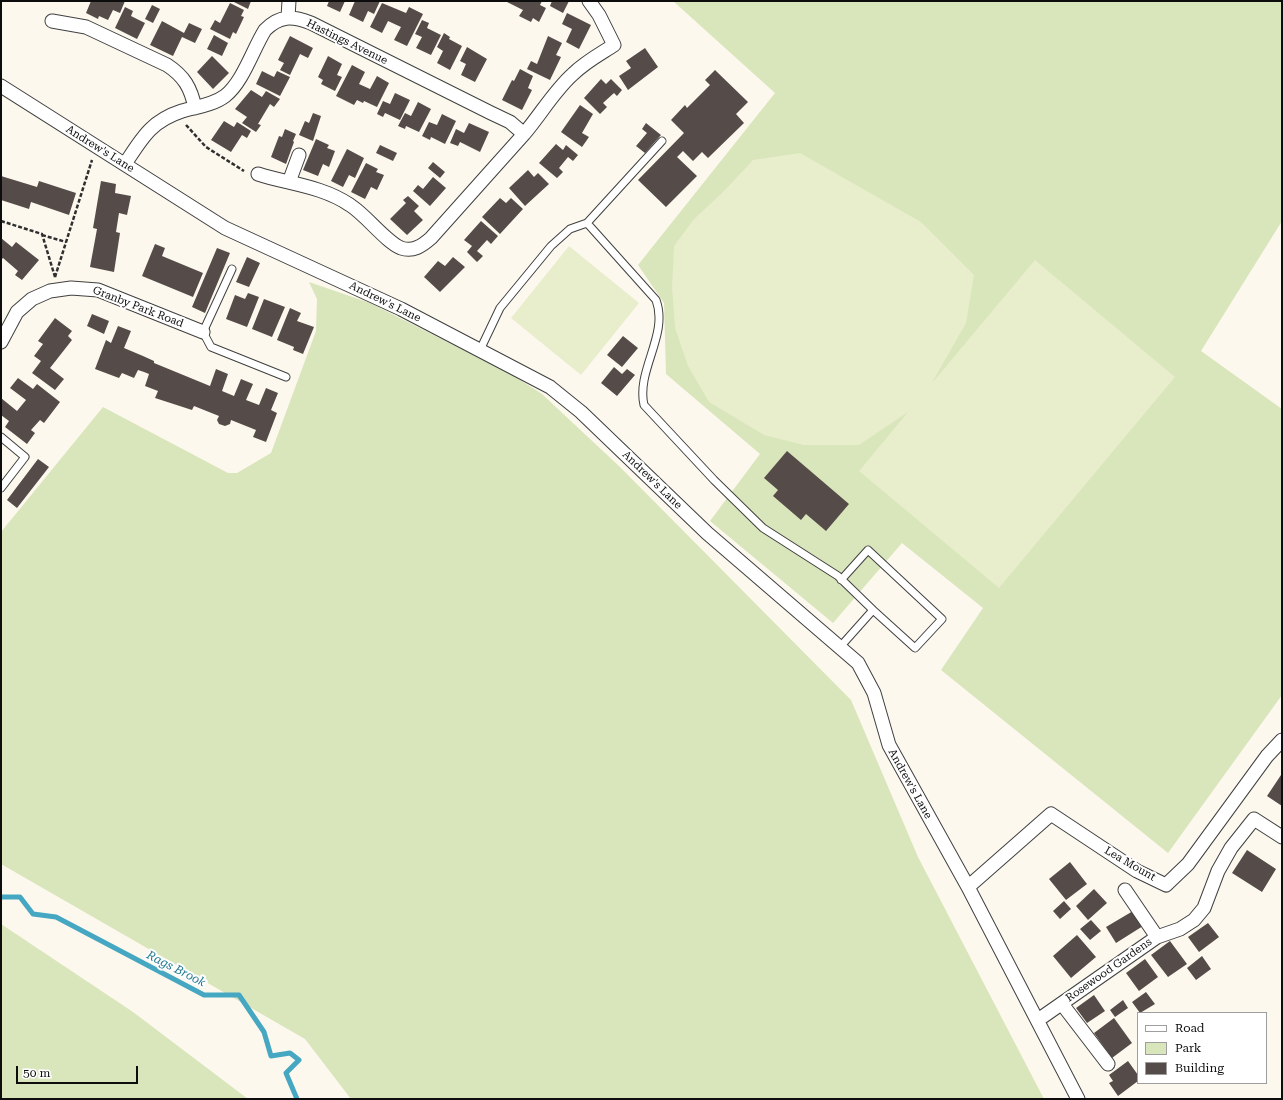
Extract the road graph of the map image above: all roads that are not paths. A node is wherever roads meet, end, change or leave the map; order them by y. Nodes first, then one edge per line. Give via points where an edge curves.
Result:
1 (289, 1) edge
2 (589, 1) edge
3 (288, 17) junction
4 (52, 21) dead end
5 (1, 86) edge
6 (195, 108) junction
7 (524, 134) junction
8 (662, 142) dead end
9 (299, 155) dead end
10 (125, 164) junction
11 (258, 174) road end
12 (289, 182) junction
13 (587, 223) junction
14 (232, 269) dead end
15 (4, 326) edge
16 (203, 332) junction
17 (1, 342) edge
18 (480, 350) junction
19 (286, 377) dead end
20 (1, 437) edge
21 (1, 488) edge
22 (841, 580) junction
23 (873, 610) junction
24 (840, 647) junction
25 (1282, 740) edge
26 (1282, 837) edge
27 (968, 887) junction
28 (1125, 890) dead end
29 (1157, 937) junction
30 (1062, 1004) junction
31 (1038, 1020) junction
32 (1108, 1064) dead end
33 (1078, 1099) edge

1 - 3 street
2 - 7 street via 614,45 573,74
3 - 6 street via 265,30 239,79 226,95 217,101
3 - 7 street, Hastings Avenue via 311,23 491,112 510,122
4 - 6 street via 86,26 167,65 187,83 192,91
5 - 10 street, Andrew's Lane
6 - 10 street via 160,120 150,128
7 - 12 street via 432,238 415,249 399,247 363,215 335,196
8 - 13 lane
9 - 12 street
10 - 18 street, Andrew's Lane via 225,228 401,309
11 - 12 street
13 - 18 lane via 570,229 551,246 500,308
13 - 22 lane via 656,300 658,307 655,341 641,394 644,405 763,528
14 - 16 lane
15 - 16 street, Granby Park Road via 32,299 50,291 84,287 98,290
15 - 17 street, Granby Park Road
16 - 19 lane via 211,347
18 - 24 street, Andrew's Lane via 550,387 581,412 707,533
20 - 21 lane via 25,456
22 - 23 lane
22 - 23 lane via 868,550 942,618 914,648
23 - 24 lane
24 - 27 street, Andrew's Lane via 858,663 874,693 889,746
25 - 27 street, Lea Mount via 1267,756 1188,864 1166,885 1137,871 1051,814
26 - 29 street, Rosewood Gardens via 1254,819 1231,848 1218,871 1204,908 1184,927
27 - 31 street, Andrew's Lane
28 - 29 street, Rosewood Gardens
29 - 30 street, Rosewood Gardens
30 - 31 street, Rosewood Gardens
30 - 32 street, Rosewood Gardens
31 - 33 street, Andrew's Lane

